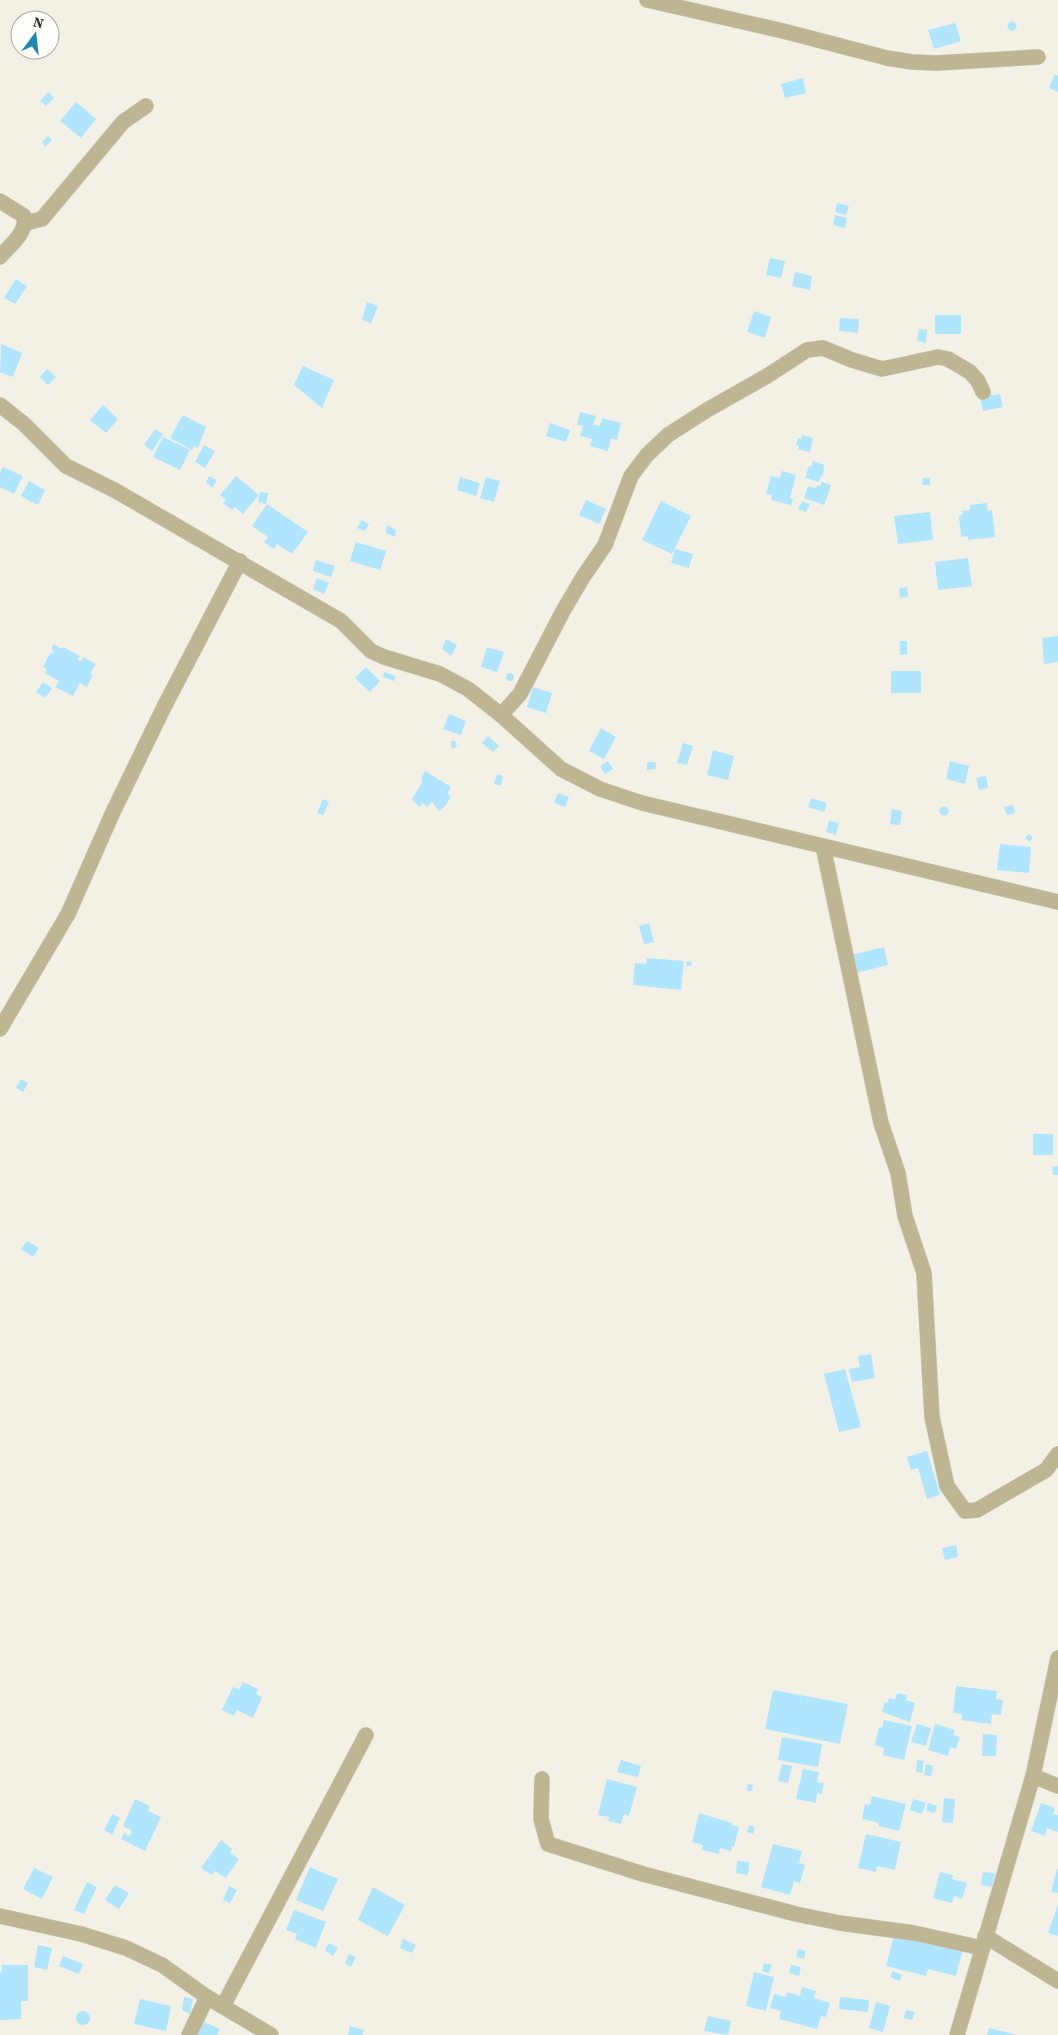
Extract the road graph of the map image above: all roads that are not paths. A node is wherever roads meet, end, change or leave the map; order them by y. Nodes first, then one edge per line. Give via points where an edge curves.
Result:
1 (647, 0) edge
2 (1038, 57) dead end
3 (146, 106) dead end
4 (0, 200) edge
5 (26, 223) junction
6 (0, 257) edge
7 (983, 392) dead end
8 (0, 405) edge
9 (240, 561) junction
10 (501, 715) junction
11 (823, 846) junction
12 (1058, 902) edge
13 (0, 1029) edge
14 (1058, 1454) edge
15 (1058, 1658) edge
16 (366, 1736) dead end
17 (1033, 1776) junction
18 (542, 1779) dead end
19 (1058, 1786) edge
20 (0, 1916) edge
21 (984, 1942) junction
22 (1058, 1981) edge
23 (207, 1997) junction
24 (223, 2006) junction
25 (189, 2035) edge
26 (272, 2035) edge
27 (957, 2035) edge

1 - 2 street via 912,62
3 - 5 street via 122,122 42,219
4 - 5 street via 24,216
5 - 6 street
7 - 10 street via 970,372 948,359 938,357 882,369 823,348 807,350 668,435 631,476 605,545 578,586 520,694
8 - 9 street via 66,466
9 - 10 street via 341,621 371,651 451,679
9 - 13 street via 151,733 68,914
10 - 11 street via 561,769 600,789 642,803
11 - 12 street
11 - 14 street via 881,1124 898,1172 906,1216 924,1273 932,1418 948,1486 965,1511 977,1510 1046,1470
15 - 17 street
16 - 24 street
17 - 19 street
17 - 21 street
18 - 21 street via 541,1820 548,1844 643,1874 840,1924
20 - 23 street via 126,1948 162,1965
21 - 22 street
21 - 27 street
23 - 24 street
23 - 25 street
24 - 26 street

